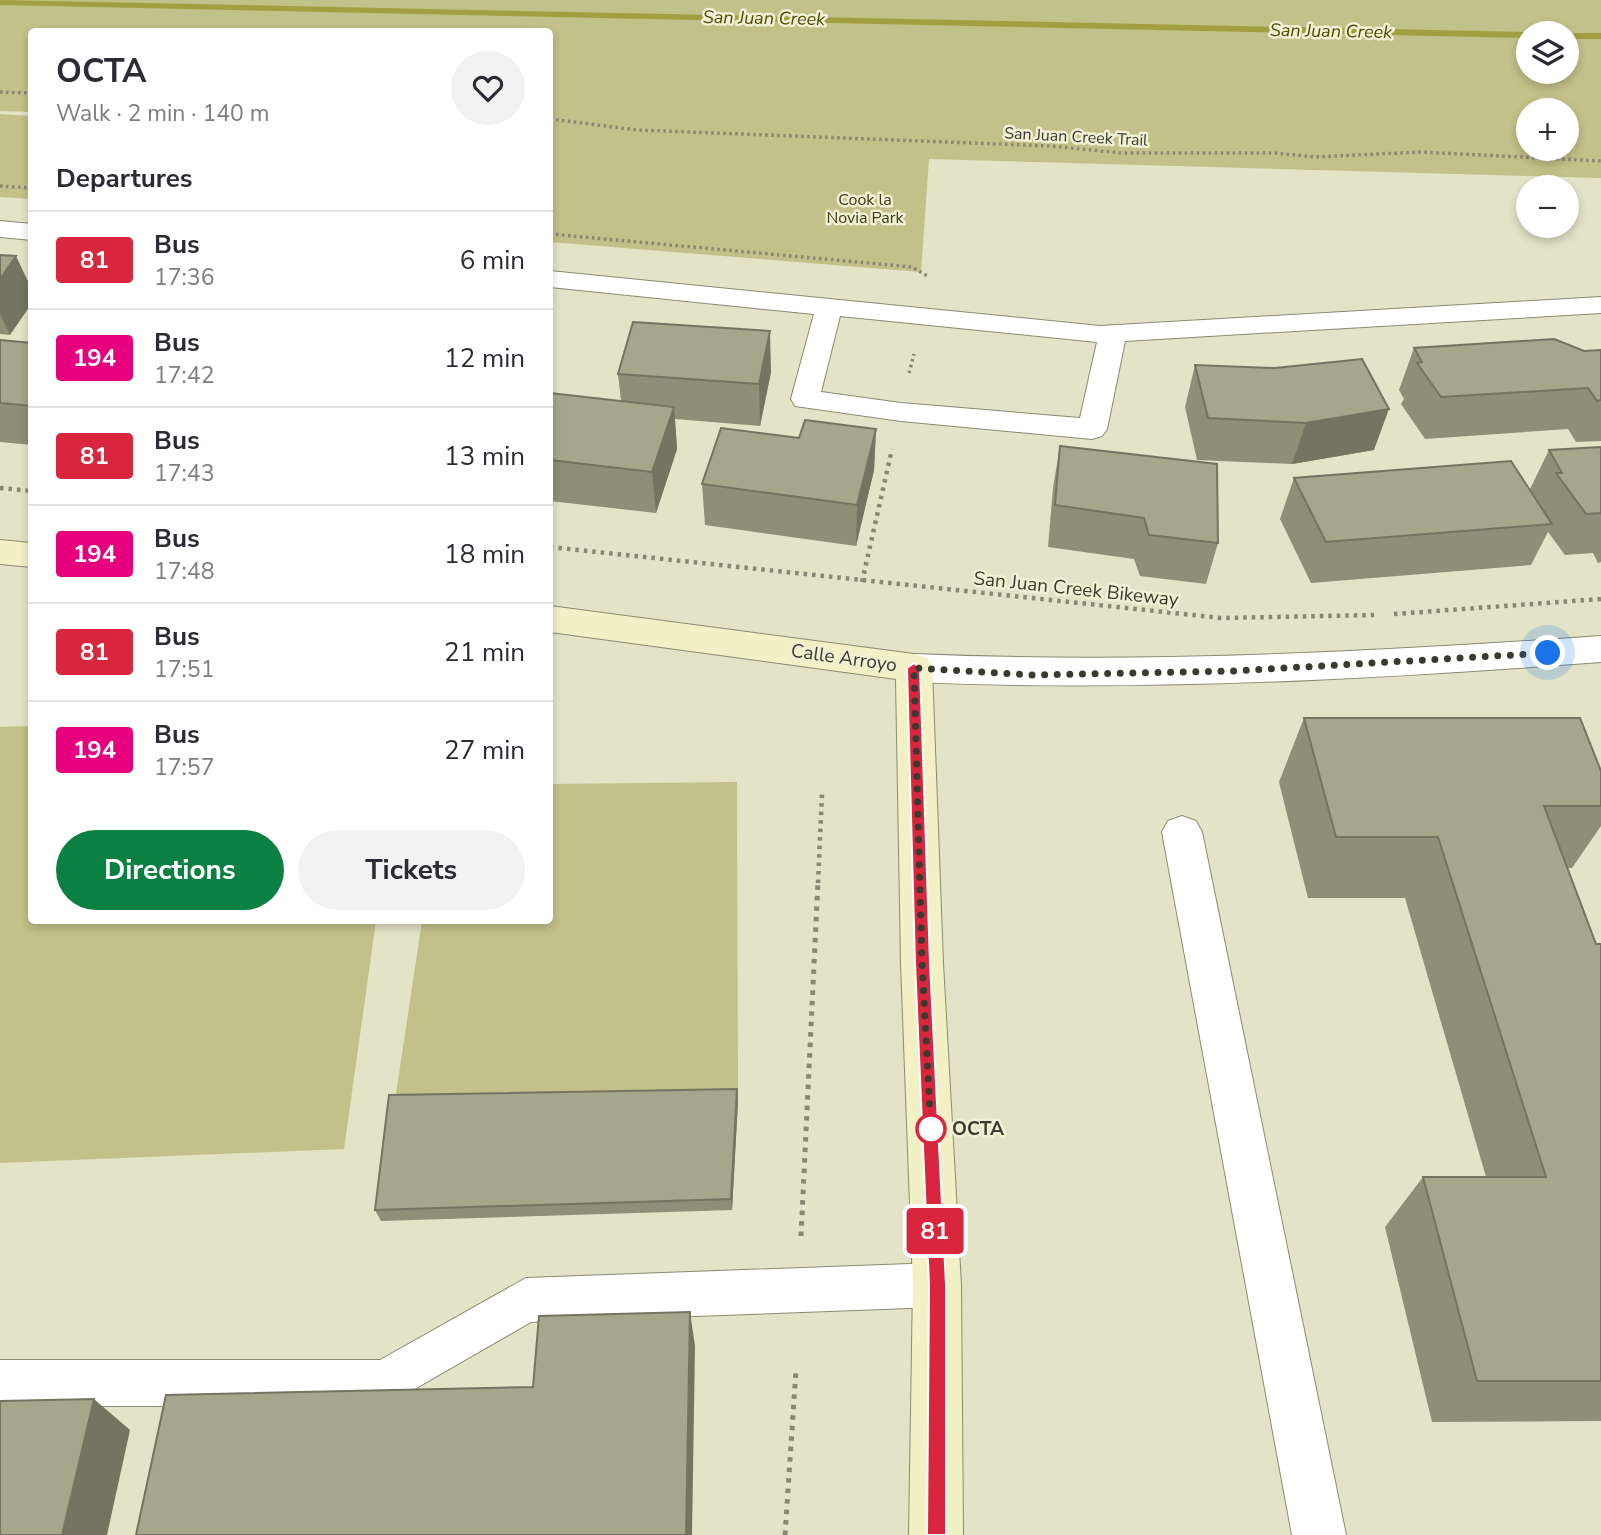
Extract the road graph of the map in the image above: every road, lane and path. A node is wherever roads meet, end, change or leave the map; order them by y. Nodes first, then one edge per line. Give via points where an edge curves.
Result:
1 (0, 92) edge
2 (28, 93) edge
3 (553, 119) edge
4 (1601, 160) edge
5 (0, 186) edge
6 (28, 188) edge
7 (0, 229) edge
8 (28, 232) edge
9 (553, 279) edge
10 (1601, 305) edge
11 (829, 307) junction
12 (1113, 333) junction
13 (0, 488) edge
14 (28, 491) edge
15 (553, 547) edge
16 (1601, 599) edge
17 (1393, 614) dead end
18 (1379, 615) dead end
19 (553, 619) edge
20 (1601, 649) edge
21 (914, 668) junction
22 (822, 794) dead end
23 (1182, 832) dead end
24 (937, 1285) junction
25 (799, 1290) junction
26 (796, 1370) dead end
27 (0, 1383) edge
28 (785, 1535) edge
29 (936, 1535) edge
30 (1319, 1535) edge

1 - 2 path
3 - 4 path, San Juan Creek Trail via 638,130 1050,146 1122,153 1315,157 1421,152
5 - 6 path
7 - 8 lane
9 - 11 lane
10 - 12 lane
11 - 12 lane
11 - 12 lane via 805,399 1064,427 1092,429
13 - 14 path
15 - 18 path, San Juan Creek Bikeway via 1222,618
16 - 17 path
19 - 21 main road, Calle Arroyo
20 - 21 street, Calle Arroyo via 1233,671 1034,675
21 - 24 main road
22 - 25 path
23 - 30 street
24 - 25 lane
24 - 29 main road
25 - 27 lane via 526,1300 386,1383
26 - 28 path

